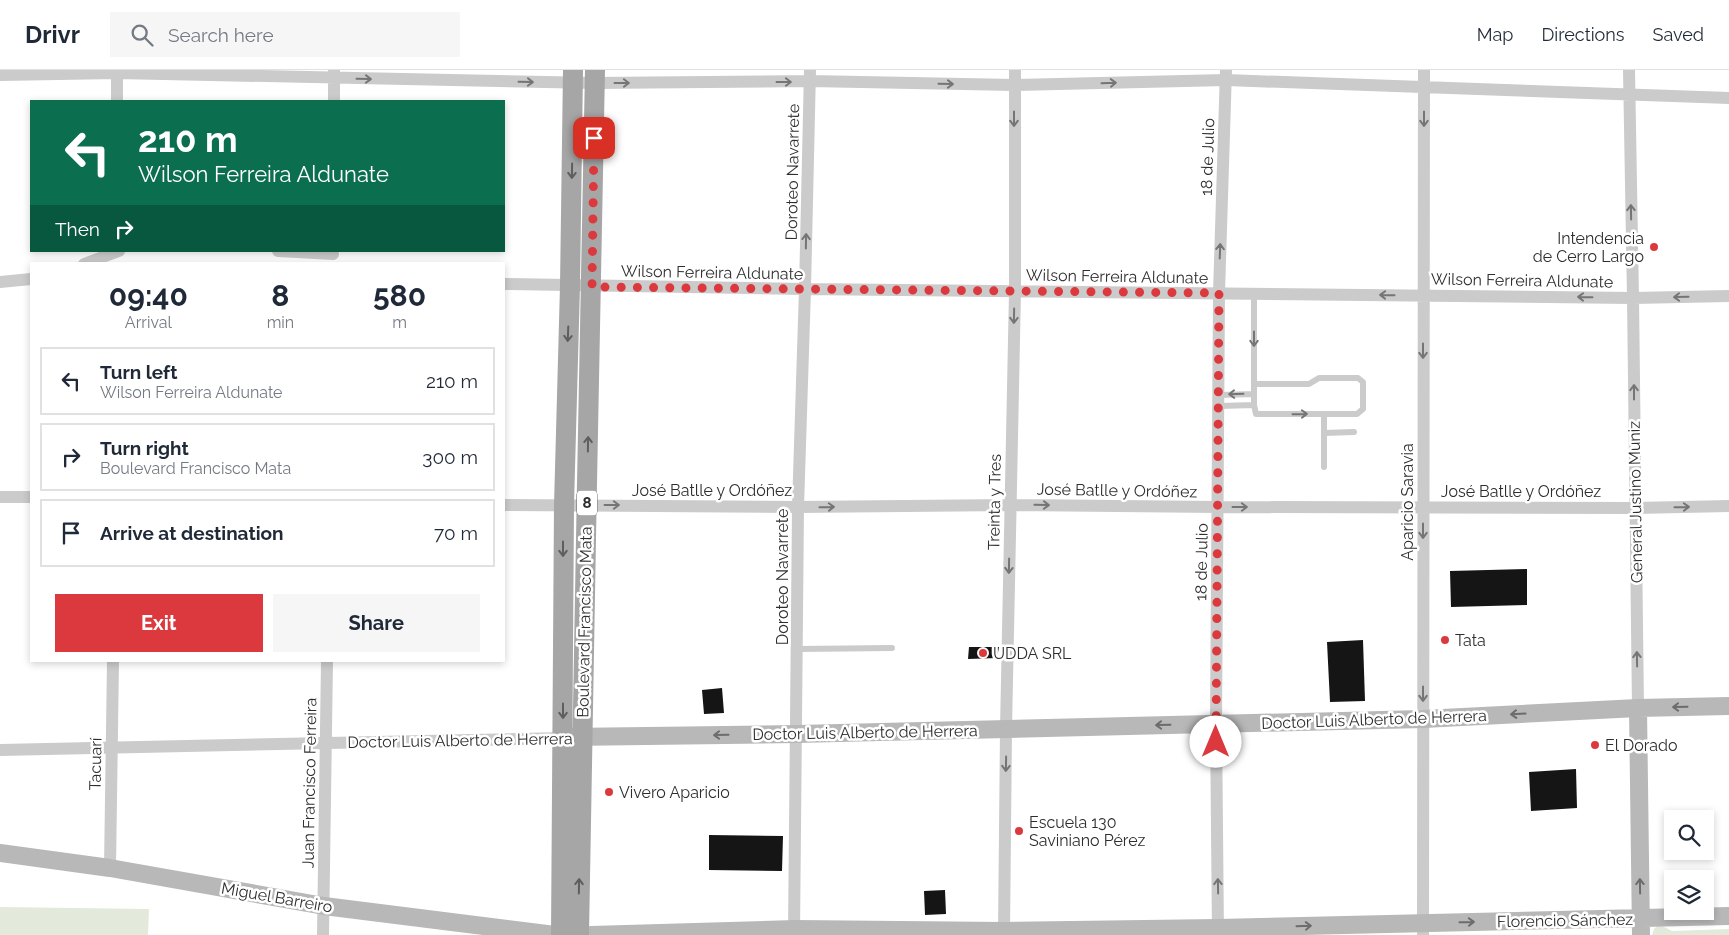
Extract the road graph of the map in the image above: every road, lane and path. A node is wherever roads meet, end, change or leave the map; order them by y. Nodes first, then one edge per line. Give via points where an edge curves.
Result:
1 (1014, 70) edge
2 (1424, 70) edge
3 (1629, 70) edge
4 (117, 72) edge
5 (334, 74) edge
6 (0, 75) edge
7 (1226, 75) edge
8 (573, 76) edge
9 (595, 76) edge
10 (810, 76) edge
11 (1014, 86) junction
12 (1424, 87) junction
13 (1629, 95) junction
14 (1729, 98) edge
15 (118, 100) edge
16 (334, 100) edge
17 (116, 252) edge
18 (289, 252) edge
19 (333, 256) edge
20 (89, 262) edge
21 (30, 279) edge
22 (0, 282) edge
23 (505, 284) edge
24 (570, 286) junction
25 (592, 287) junction
26 (805, 290) junction
27 (1015, 291) junction
28 (1219, 293) junction
29 (1254, 293) junction
30 (1423, 295) junction
31 (1729, 296) edge
32 (1634, 298) junction
33 (1254, 384) junction
34 (1254, 394) junction
35 (1219, 400) junction
36 (1254, 404) junction
37 (1324, 414) junction
38 (1324, 432) junction
39 (1354, 432) dead end
40 (1324, 467) dead end
41 (0, 497) edge
42 (30, 497) edge
43 (505, 505) edge
44 (564, 505) junction
45 (587, 505) junction
46 (1011, 505) junction
47 (1729, 506) edge
48 (798, 507) junction
49 (1218, 507) junction
50 (1423, 507) junction
51 (1635, 508) junction
52 (892, 648) dead end
53 (797, 649) junction
54 (113, 662) edge
55 (327, 662) edge
56 (1729, 706) edge
57 (1638, 708) junction
58 (1423, 718) junction
59 (1216, 723) junction
60 (1006, 729) junction
61 (797, 734) junction
62 (572, 737) junction
63 (326, 743) junction
64 (112, 747) junction
65 (0, 750) edge
66 (0, 853) edge
67 (110, 868) junction
68 (324, 906) junction
69 (1729, 916) edge
70 (1641, 927) edge
71 (1423, 929) edge
72 (795, 932) edge
73 (1218, 932) edge
74 (1004, 933) edge
75 (323, 935) edge
76 (555, 935) edge
77 (561, 935) edge
78 (579, 935) edge
79 (591, 935) edge

1 - 11 street, Treinta y Tres
2 - 12 street, Aparicio Saravia
3 - 13 street, General Justino Muniz
4 - 5 street
4 - 6 street
4 - 15 street
5 -> 8 street
5 - 16 street
11 -> 7 street
7 - 12 street
28 -> 7 street, 18 de Julio
8 - 9 street
8 -> 24 main road, Boulevard Francisco Mata / 8
9 -> 10 street
9 - 25 main road, Boulevard Francisco Mata / 8
10 -> 11 street
26 -> 10 street, Doroteo Navarrete
11 -> 27 street, Treinta y Tres
12 - 13 street
12 -> 30 street, Aparicio Saravia
13 - 14 street
32 -> 13 street, General Justino Muniz
17 - 20 street
18 - 19 street
21 - 22 street
23 - 24 street, Wilson Ferreira Aldunate
24 - 25 street, Wilson Ferreira Aldunate
24 -> 44 main road, Boulevard Francisco Mata / 8
25 - 26 street, Wilson Ferreira Aldunate
45 -> 25 main road, Boulevard Francisco Mata / 8
26 - 27 street, Wilson Ferreira Aldunate
26 - 48 street, Doroteo Navarrete
27 - 28 street, Wilson Ferreira Aldunate
27 -> 46 street, Treinta y Tres
28 - 29 street, Wilson Ferreira Aldunate
28 - 35 street, 18 de Julio
30 -> 29 street, Wilson Ferreira Aldunate
29 -> 33 lane
32 -> 30 street, Wilson Ferreira Aldunate
30 -> 50 street, Aparicio Saravia
31 -> 32 street, Wilson Ferreira Aldunate
51 -> 32 street, General Justino Muniz
33 - 34 lane
33 - 37 lane via 1309,384 1319,378 1361,379 1363,409 1360,412
34 -> 35 lane
34 - 36 lane
35 - 36 lane
35 - 49 street, 18 de Julio
36 -> 37 lane via 1259,415
37 - 38 lane
38 - 39 lane
38 - 40 lane
41 - 42 street
43 - 44 street, José Batlle y Ordóñez
44 - 45 street, José Batlle y Ordóñez
44 -> 62 main road, Boulevard Francisco Mata / 8
45 -> 48 street, José Batlle y Ordóñez
45 - 62 main road, Boulevard Francisco Mata / 8
48 -> 46 street, José Batlle y Ordóñez
46 -> 49 street, José Batlle y Ordóñez
46 -> 60 street, Treinta y Tres
51 -> 47 street, José Batlle y Ordóñez
48 - 53 street, Doroteo Navarrete
49 -> 50 street, José Batlle y Ordóñez
49 - 59 street, 18 de Julio
50 - 51 street, José Batlle y Ordóñez
50 -> 58 street, Aparicio Saravia
57 -> 51 street, General Justino Muniz
52 - 53 lane
53 - 61 street, Doroteo Navarrete
54 - 64 street, Tacuarí
55 - 63 street, Juan Francisco Ferreira
56 -> 57 street, Doctor Luis Alberto de Herrera
57 -> 58 street, Doctor Luis Alberto de Herrera
70 -> 57 street, General Justino Muniz
58 - 59 street, Doctor Luis Alberto de Herrera
58 - 71 street, Aparicio Saravia
59 -> 60 street, Doctor Luis Alberto de Herrera
73 -> 59 street, 18 de Julio
60 - 61 street, Doctor Luis Alberto de Herrera
60 -> 74 street, Treinta y Tres
61 -> 62 street, Doctor Luis Alberto de Herrera
61 - 72 street, Doroteo Navarrete
62 - 63 street, Doctor Luis Alberto de Herrera
62 - 77 main road, Boulevard Francisco Mata / 8
78 -> 62 main road, Boulevard Francisco Mata / 8
63 - 64 street, Doctor Luis Alberto de Herrera
63 - 68 street, Juan Francisco Ferreira
64 - 65 street, Doctor Luis Alberto de Herrera
64 - 67 street, Tacuarí
66 - 67 street, Miguel Barreiro
67 - 68 street, Miguel Barreiro
68 - 75 street, Juan Francisco Ferreira
68 - 76 street, Miguel Barreiro
69 - 70 street, Florencio Sánchez
71 -> 70 street, Florencio Sánchez
73 -> 71 street, Florencio Sánchez
72 - 74 street, Florencio Sánchez
72 - 79 street, Florencio Sánchez
73 - 74 street, Florencio Sánchez

